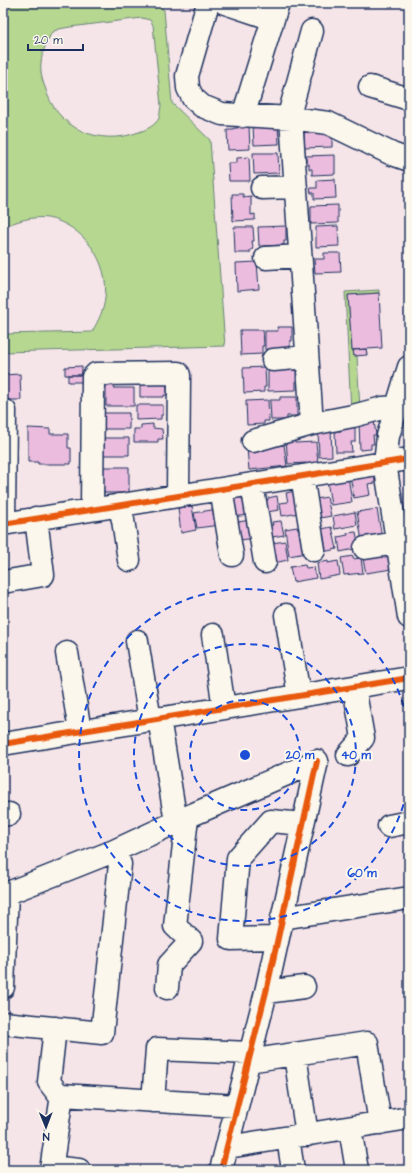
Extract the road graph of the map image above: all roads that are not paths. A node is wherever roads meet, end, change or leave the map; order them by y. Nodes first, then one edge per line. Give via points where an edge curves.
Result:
1 (208, 3) edge
2 (225, 3) edge
3 (275, 11) edge
4 (312, 30) dead end
5 (370, 87) dead end
6 (409, 99) edge
7 (243, 116) junction
8 (291, 118) junction
9 (409, 160) edge
10 (296, 186) junction
11 (262, 188) dead end
12 (300, 256) junction
13 (266, 258) dead end
14 (307, 357) junction
15 (273, 360) dead end
16 (409, 367) edge
17 (397, 407) junction
18 (5, 411) dead end
19 (312, 424) junction
20 (253, 441) dead end
21 (409, 459) edge
22 (385, 463) junction
23 (302, 476) junction
24 (252, 484) junction
25 (221, 489) junction
26 (178, 496) junction
27 (119, 505) junction
28 (92, 509) junction
29 (36, 518) junction
30 (4, 524) edge
31 (397, 544) junction
32 (365, 548) dead end
33 (314, 550) dead end
34 (232, 555) dead end
35 (129, 560) dead end
36 (264, 562) dead end
37 (3, 582) edge
38 (286, 615) dead end
39 (409, 617) edge
40 (213, 635) dead end
41 (137, 641) dead end
42 (67, 653) dead end
43 (409, 678) edge
44 (354, 687) junction
45 (299, 696) junction
46 (224, 708) junction
47 (154, 719) junction
48 (80, 731) junction
49 (3, 744) edge
50 (348, 755) dead end
51 (182, 819) junction
52 (303, 824) junction
53 (114, 852) junction
54 (5, 894) edge
55 (409, 898) edge
56 (280, 928) junction
57 (3, 987) edge
58 (304, 987) dead end
59 (167, 988) dead end
60 (266, 992) junction
61 (3, 1023) edge
62 (54, 1028) junction
63 (295, 1055) junction
64 (249, 1057) junction
65 (62, 1095) junction
66 (153, 1101) junction
67 (237, 1106) junction
68 (409, 1118) edge
69 (380, 1123) junction
70 (350, 1128) junction
71 (298, 1136) junction
72 (228, 1147) junction
73 (51, 1168) edge
74 (79, 1170) edge
75 (221, 1170) edge
76 (293, 1170) edge
77 (357, 1170) edge

1 - 7 street via 187,76 188,88 193,98 202,106 222,114
2 - 3 street
3 - 7 street
4 - 8 street
5 - 6 street
7 - 8 street
8 - 9 street via 328,123
8 - 10 street
10 - 11 street
10 - 12 street
12 - 13 street
12 - 14 street
14 - 15 street
14 - 19 street
16 - 17 street
17 - 19 street
17 - 22 street via 388,436
18 - 30 street
19 - 20 street
21 - 22 street
22 - 23 street
22 - 31 street
23 - 24 street
23 - 33 street
24 - 25 street
24 - 36 street
25 - 26 street
25 - 34 street
26 - 27 street
26 - 28 street via 178,373 96,374 93,377
27 - 28 street
27 - 35 street
28 - 29 street
29 - 30 street
29 - 37 street via 43,575
31 - 32 street
31 - 39 street
38 - 45 street
40 - 46 street
41 - 47 street
42 - 48 street
43 - 44 street
44 - 45 street
44 - 50 street via 363,738
45 - 46 street
46 - 47 street
47 - 48 street
47 - 51 street
48 - 49 street
51 - 52 street via 317,762
51 - 53 street
51 - 59 street via 175,926 191,941 169,965
52 - 56 street
52 - 56 street via 271,821 238,858 230,939
53 - 54 street
53 - 62 street via 120,864 102,1033
54 - 57 street
55 - 56 street
56 - 60 street
58 - 60 street
60 - 64 street
61 - 62 street
62 - 65 street via 49,1082 59,1095
63 - 64 street
63 - 69 street via 368,1043
63 - 71 street
64 - 66 street via 157,1049
64 - 67 street
65 - 66 street
65 - 73 street
66 - 67 street
67 - 72 street
68 - 69 street
69 - 70 street
70 - 71 street
70 - 77 street
71 - 72 street
71 - 76 street
72 - 75 street
73 - 74 street

